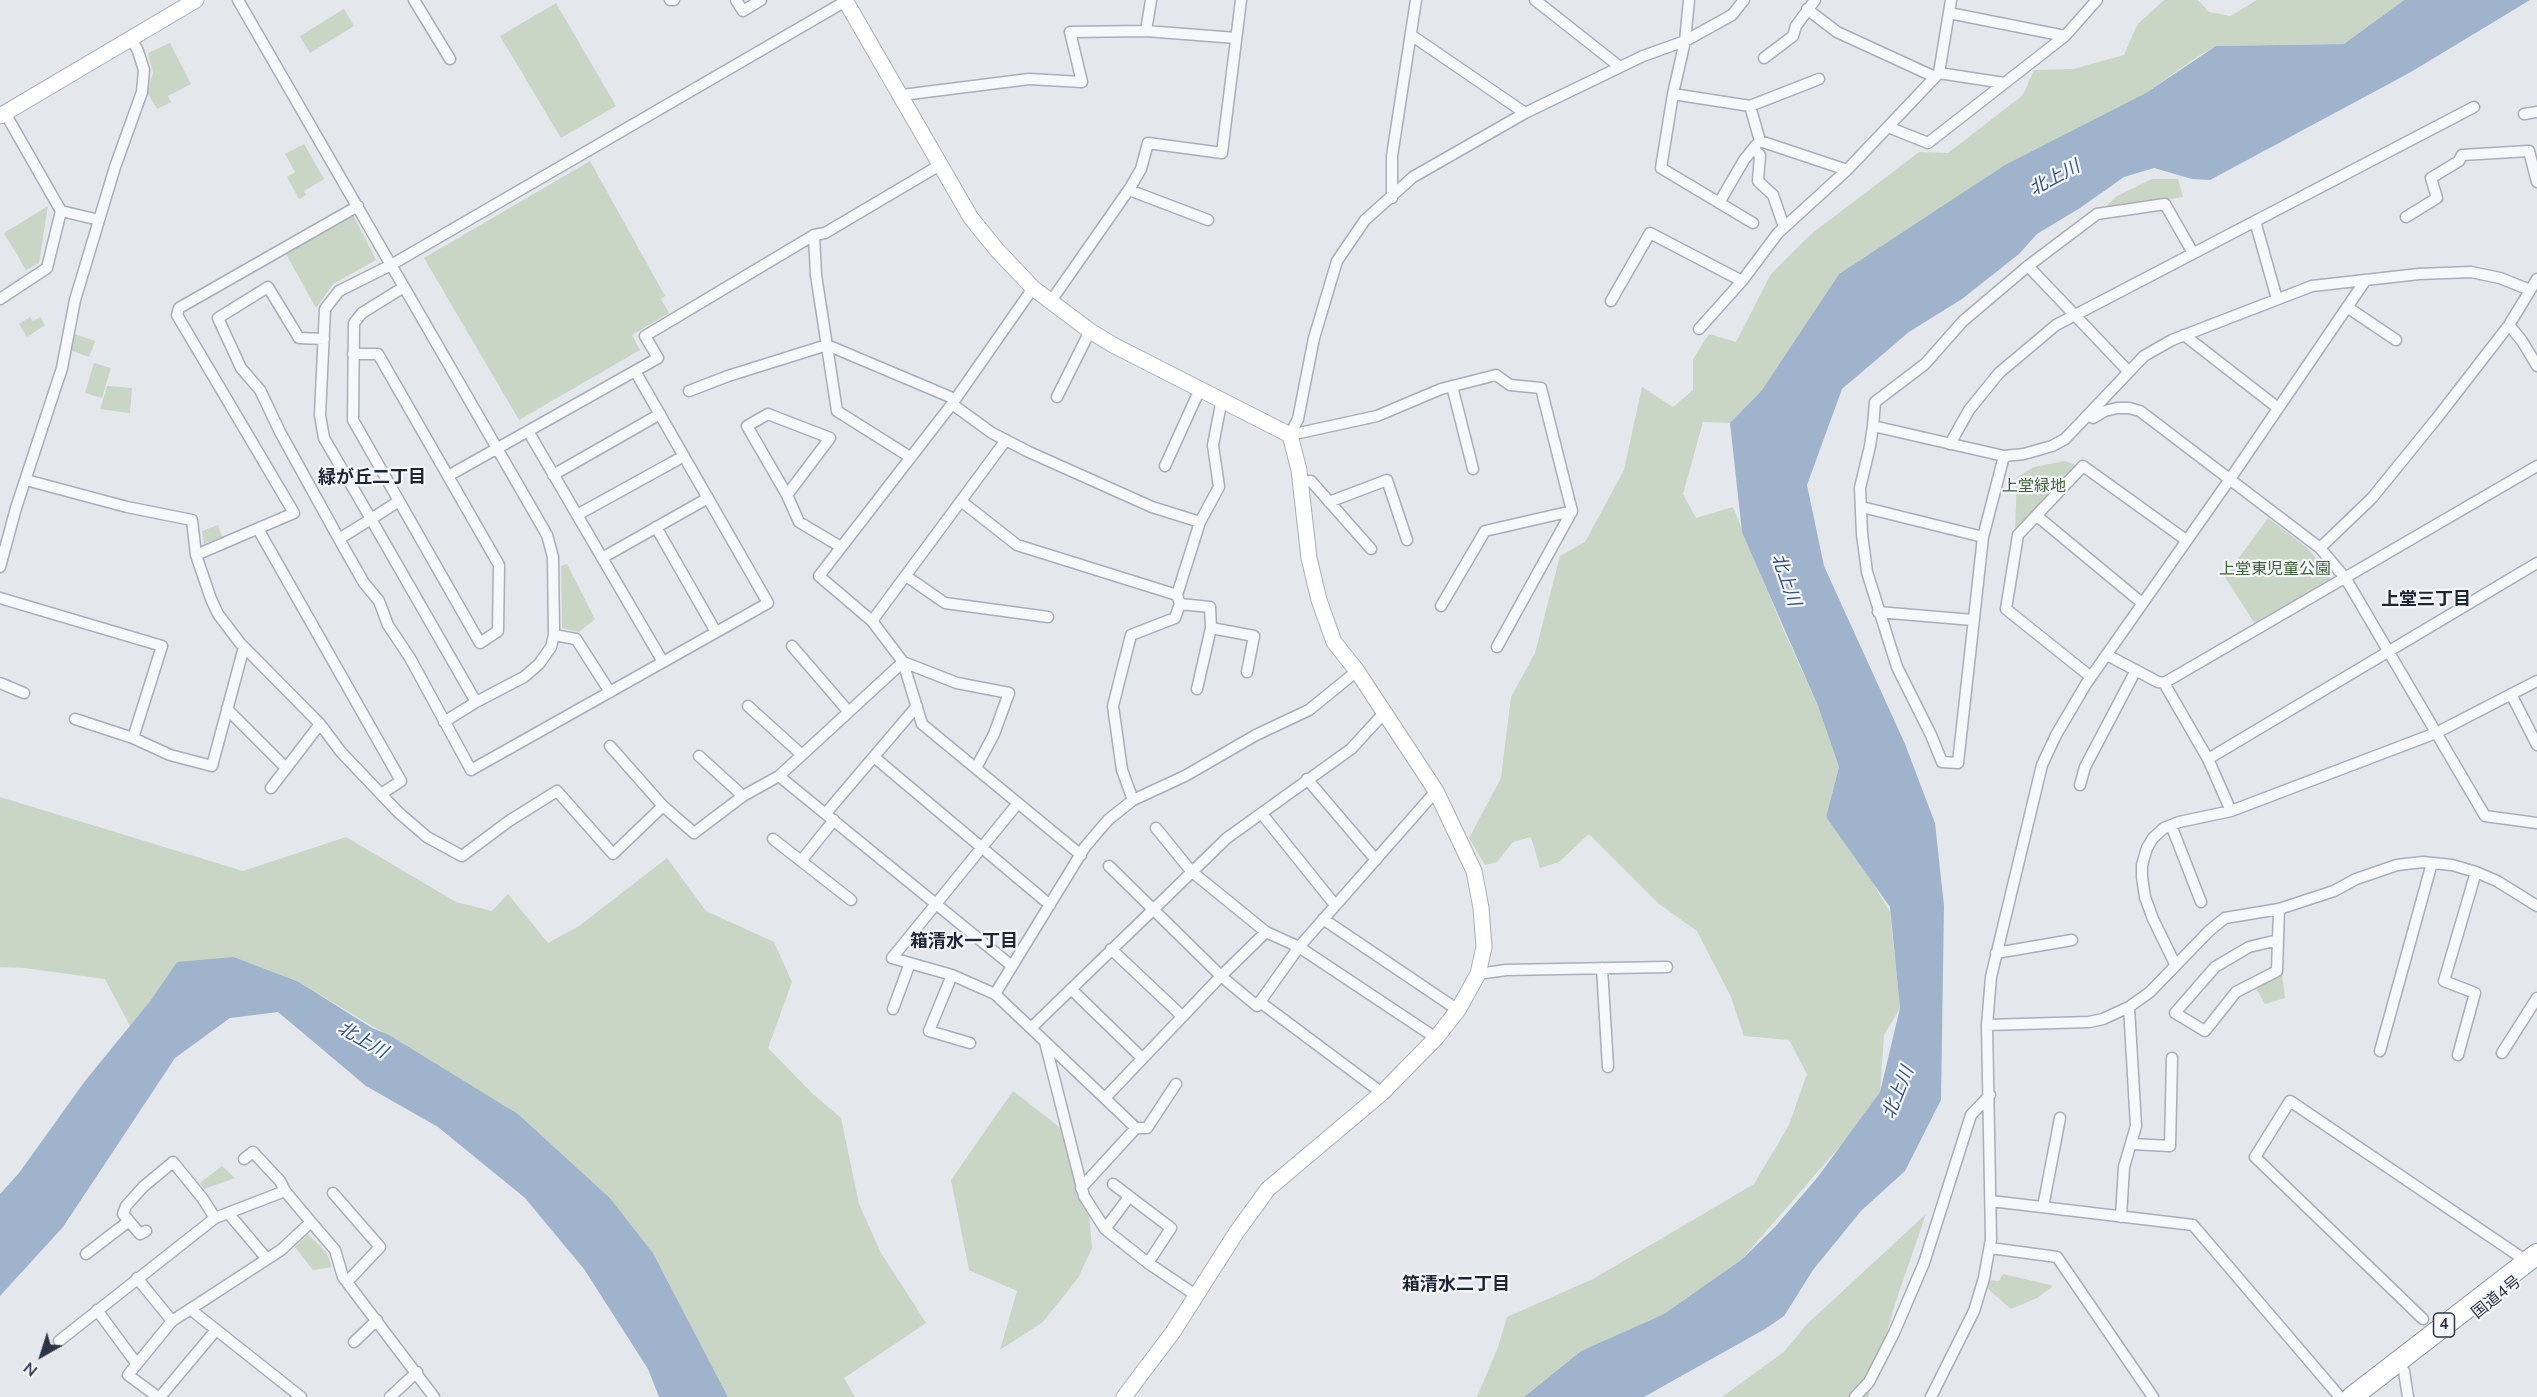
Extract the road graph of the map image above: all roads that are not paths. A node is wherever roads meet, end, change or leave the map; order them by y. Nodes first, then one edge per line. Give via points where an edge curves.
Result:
1 (196, 0) edge
2 (238, 0) edge
3 (414, 0) edge
4 (736, 0) edge
5 (761, 0) edge
6 (1151, 0) edge
7 (1241, 0) edge
8 (1416, 0) edge
9 (1535, 0) edge
10 (1689, 0) edge
11 (1744, 0) edge
12 (1815, 0) edge
13 (1951, 0) edge
14 (2097, 0) edge
15 (845, 1) edge
16 (1807, 9) junction
17 (1949, 13) junction
18 (1146, 31) junction
19 (1411, 35) junction
20 (2065, 36) junction
21 (131, 38) junction
22 (1236, 38) junction
23 (1684, 41) junction
24 (1764, 58) dead end
25 (450, 59) dead end
26 (1620, 67) junction
27 (1937, 75) junction
28 (1819, 79) dead end
29 (2004, 83) junction
30 (1673, 94) junction
31 (902, 95) junction
32 (1750, 106) junction
33 (2474, 107) dead end
34 (1525, 112) junction
35 (2537, 112) edge
36 (2524, 114) dead end
37 (3, 115) edge
38 (1888, 128) junction
39 (1756, 145) junction
40 (940, 165) junction
41 (1847, 170) junction
42 (2537, 182) edge
43 (1129, 190) junction
44 (1392, 198) junction
45 (1719, 203) junction
46 (358, 206) junction
47 (61, 211) junction
48 (2406, 217) dead end
49 (99, 220) junction
50 (1208, 220) dead end
51 (2255, 221) junction
52 (1753, 223) dead end
53 (1784, 227) junction
54 (813, 235) junction
55 (2193, 253) junction
56 (391, 265) junction
57 (2028, 266) junction
58 (2537, 279) edge
59 (1742, 280) junction
60 (2365, 281) junction
61 (404, 287) junction
62 (1033, 288) junction
63 (2530, 290) junction
64 (0, 299) edge
65 (2277, 299) junction
66 (1051, 301) junction
67 (1611, 301) dead end
68 (2347, 307) junction
69 (2075, 315) junction
70 (2510, 325) junction
71 (1699, 329) dead end
72 (1090, 331) junction
73 (2184, 335) junction
74 (324, 339) junction
75 (2396, 340) dead end
76 (827, 345) junction
77 (353, 354) junction
78 (2537, 366) edge
79 (635, 371) junction
80 (2128, 371) junction
81 (1452, 386) junction
82 (1200, 389) junction
83 (688, 391) dead end
84 (1057, 397) dead end
85 (1222, 399) junction
86 (953, 401) junction
87 (2278, 408) junction
88 (660, 414) junction
89 (1873, 426) junction
90 (2078, 428) junction
91 (528, 431) junction
92 (1290, 435) junction
93 (1006, 440) junction
94 (1950, 444) junction
95 (498, 448) junction
96 (684, 456) junction
97 (2004, 456) junction
98 (910, 457) junction
99 (1165, 466) dead end
100 (2537, 466) edge
101 (1473, 469) dead end
102 (553, 475) junction
103 (448, 476) junction
104 (2230, 479) junction
105 (26, 480) junction
106 (1301, 482) junction
107 (787, 495) junction
108 (708, 498) junction
109 (399, 501) junction
110 (962, 501) junction
111 (1329, 502) junction
112 (1862, 507) junction
113 (1572, 511) junction
114 (577, 515) junction
115 (2037, 516) junction
116 (371, 519) junction
117 (1200, 522) junction
118 (656, 527) junction
119 (258, 529) junction
120 (1983, 537) junction
121 (339, 538) junction
122 (1407, 540) dead end
123 (2186, 540) junction
124 (841, 547) junction
125 (2320, 548) junction
126 (1371, 549) dead end
127 (195, 555) junction
128 (602, 558) junction
129 (2537, 562) edge
130 (0, 567) edge
131 (906, 576) junction
132 (2346, 579) junction
133 (0, 597) edge
134 (1179, 599) junction
135 (2142, 603) junction
136 (1441, 606) dead end
137 (1878, 612) junction
138 (1048, 617) dead end
139 (872, 621) junction
140 (1973, 621) junction
141 (1211, 628) junction
142 (716, 632) junction
143 (554, 635) junction
144 (792, 646) dead end
145 (244, 647) junction
146 (1497, 647) dead end
147 (2389, 651) junction
148 (2107, 655) junction
149 (663, 662) junction
150 (903, 662) junction
151 (2136, 670) junction
152 (1358, 671) junction
153 (1247, 672) dead end
154 (2091, 677) junction
155 (2537, 681) edge
156 (0, 683) edge
157 (2164, 683) junction
158 (1197, 689) dead end
159 (610, 692) junction
160 (24, 693) dead end
161 (2511, 694) junction
162 (476, 702) junction
163 (748, 705) dead end
164 (917, 706) junction
165 (227, 709) junction
166 (848, 711) junction
167 (1385, 712) junction
168 (75, 719) dead end
169 (444, 722) junction
170 (320, 724) junction
171 (2436, 733) junction
172 (133, 738) junction
173 (2537, 745) edge
174 (610, 746) dead end
175 (802, 755) junction
176 (699, 756) dead end
177 (874, 757) junction
178 (2208, 759) junction
179 (286, 768) junction
180 (976, 768) junction
181 (779, 776) junction
182 (1307, 779) junction
183 (2080, 785) dead end
184 (271, 788) dead end
185 (1436, 791) junction
186 (381, 794) junction
187 (743, 796) junction
188 (1133, 800) junction
189 (1018, 803) junction
190 (663, 806) junction
191 (2231, 811) junction
192 (1262, 814) junction
193 (830, 817) junction
194 (2537, 823) edge
195 (2171, 825) junction
196 (1156, 828) dead end
197 (772, 838) dead end
198 (982, 847) junction
199 (1081, 855) junction
200 (1376, 860) junction
201 (801, 861) junction
202 (2432, 863) junction
203 (1109, 866) dead end
204 (1191, 871) junction
205 (2476, 872) junction
206 (851, 900) dead end
207 (2201, 902) dead end
208 (936, 903) junction
209 (1050, 904) junction
210 (1335, 905) junction
211 (2537, 906) edge
212 (1153, 908) junction
213 (2279, 909) junction
214 (1323, 919) junction
215 (1266, 932) junction
216 (2072, 940) dead end
217 (2278, 940) junction
218 (1299, 947) junction
219 (1111, 949) junction
220 (1996, 953) junction
221 (910, 963) junction
222 (2175, 964) junction
223 (1012, 966) junction
224 (1667, 967) dead end
225 (1602, 968) junction
226 (1478, 974) junction
227 (952, 975) junction
228 (1221, 976) junction
229 (1071, 989) junction
230 (995, 994) junction
231 (2537, 998) edge
232 (1260, 1002) junction
233 (2129, 1007) junction
234 (893, 1009) dead end
235 (1458, 1010) junction
236 (1182, 1016) junction
237 (1987, 1025) junction
238 (1031, 1028) junction
239 (1436, 1038) junction
240 (1045, 1041) junction
241 (970, 1043) dead end
242 (2380, 1051) dead end
243 (2502, 1053) dead end
244 (2458, 1055) dead end
245 (1142, 1058) junction
246 (2172, 1058) dead end
247 (1608, 1067) dead end
248 (1176, 1084) dead end
249 (1382, 1093) junction
250 (1990, 1095) junction
251 (1105, 1098) junction
252 (2060, 1118) dead end
253 (1136, 1128) junction
254 (2132, 1143) junction
255 (244, 1159) dead end
256 (1113, 1185) dead end
257 (1081, 1188) junction
258 (285, 1191) junction
259 (333, 1192) dead end
260 (1129, 1197) junction
261 (1991, 1201) junction
262 (2043, 1207) junction
263 (229, 1214) junction
264 (2121, 1217) junction
265 (215, 1218) junction
266 (129, 1221) junction
267 (312, 1222) junction
268 (1105, 1229) junction
269 (146, 1231) dead end
270 (1989, 1248) junction
271 (86, 1254) dead end
272 (267, 1259) junction
273 (2534, 1261) edge
274 (1148, 1263) junction
275 (137, 1278) junction
276 (347, 1282) junction
277 (1197, 1296) junction
278 (190, 1309) junction
279 (97, 1310) junction
280 (2423, 1319) dead end
281 (377, 1320) junction
282 (172, 1321) junction
283 (216, 1330) junction
284 (59, 1341) dead end
285 (354, 1342) dead end
286 (136, 1363) junction
287 (2404, 1371) junction
288 (417, 1372) junction
289 (159, 1397) edge
290 (301, 1397) edge
291 (390, 1397) edge
292 (434, 1397) edge
293 (1124, 1397) edge
294 (1855, 1397) edge
295 (1931, 1397) edge
296 (2153, 1397) edge
297 (2340, 1397) edge
298 (2352, 1397) edge
299 (2372, 1397) edge
300 (2409, 1397) edge

1 - 21 street
2 - 46 street
3 - 25 street
4 - 5 street via 742,11
6 - 18 street
7 - 22 street
8 - 19 street
9 - 26 street
10 - 23 street
11 - 23 street via 1732,15
12 - 16 street
13 - 17 street
14 - 20 street
15 - 31 street
15 - 56 street
16 - 24 street via 1793,36
16 - 27 street via 1837,32
17 - 20 street
17 - 27 street
18 - 22 street
18 - 31 street via 1070,33 1082,82 1029,79
19 - 34 street
19 - 44 street via 1392,156
20 - 29 street
21 - 37 street
21 - 49 street via 145,80
22 - 43 street via 1222,153 1148,144 1141,170
23 - 26 street
23 - 30 street
26 - 34 street
27 - 29 street
27 - 38 street
28 - 32 street
29 - 38 street via 1929,143
30 - 32 street
30 - 45 street via 1660,168
31 - 40 street
32 - 39 street
33 - 51 street
34 - 44 street via 1413,177
35 - 36 street
37 - 47 street
38 - 41 street
39 - 41 street
39 - 45 street
39 - 53 street via 1760,155 1758,181 1773,195
40 - 54 street via 825,233
40 - 62 street via 971,218
41 - 53 street
42 - 48 street via 2529,151 2462,156 2431,178 2437,198
43 - 50 street
43 - 66 street
44 - 92 street via 1365,220 1336,261 1314,338 1298,419
45 - 52 street
46 - 56 street
46 - 119 street via 178,308 177,315 294,513
47 - 49 street
47 - 64 street via 47,268
49 - 105 street via 75,300 62,368
51 - 55 street
51 - 65 street
53 - 59 street
54 - 76 street
54 - 79 street via 645,336 658,358
55 - 57 street via 2165,204 2097,214
55 - 69 street
56 - 61 street
56 - 74 street via 339,291 325,309
57 - 69 street
57 - 89 street via 1962,321 1925,364 1875,402
58 - 63 street
59 - 67 street via 1650,233
59 - 71 street
60 - 63 street via 2471,272
60 - 65 street via 2312,285
60 - 68 street
61 - 77 street via 362,312 354,323
61 - 95 street
62 - 66 street
62 - 86 street
63 - 70 street
65 - 73 street
66 - 72 street
68 - 75 street
68 - 87 street
69 - 80 street
69 - 94 street via 2038,338 1999,373 1969,410
70 - 78 street
70 - 125 street via 2372,498
72 - 82 street
72 - 84 street
73 - 80 street via 2144,356
73 - 87 street
74 - 116 street via 320,415 324,438
74 - 121 street via 299,338 268,287 218,318 242,368 260,390
76 - 83 street
76 - 86 street
76 - 98 street via 837,411
77 - 103 street via 378,354
77 - 109 street via 353,420
79 - 88 street
79 - 91 street
80 - 90 street
81 - 92 street via 1377,416
81 - 101 street
81 - 113 street via 1496,375 1510,385 1541,388
82 - 85 street
82 - 99 street
85 - 92 street
85 - 117 street via 1213,444 1219,487
86 - 93 street
86 - 98 street
87 - 104 street
88 - 96 street
88 - 102 street
89 - 94 street
89 - 112 street via 1860,488
90 - 97 street via 2052,446
90 - 104 street via 2105,411 2140,411
91 - 95 street
91 - 102 street
92 - 106 street
93 - 110 street
93 - 117 street via 1152,507
94 - 97 street
95 - 103 street
95 - 143 street via 547,535 553,557
96 - 108 street
96 - 114 street
97 - 120 street
98 - 124 street
100 - 132 street
102 - 114 street
103 - 109 street via 499,565 498,631 480,643
104 - 123 street
104 - 125 street
105 - 127 street via 192,520
105 - 130 street
106 - 111 street via 1311,481
106 - 152 street via 1309,558 1319,600 1334,642
107 - 107 street via 747,426 768,414 830,438
107 - 124 street via 799,522
108 - 118 street
108 - 142 street via 768,603
109 - 116 street
110 - 131 street
110 - 134 street via 1017,545
111 - 122 street via 1386,480
111 - 126 street
112 - 120 street
112 - 137 street via 1867,572
113 - 136 street via 1485,531
113 - 146 street
114 - 128 street
115 - 123 street via 2083,466
115 - 135 street
115 - 154 street via 2018,535 2006,609
116 - 121 street
116 - 162 street
117 - 134 street
118 - 128 street
118 - 142 street
119 - 127 street
119 - 186 street via 402,781
120 - 140 street
121 - 169 street via 364,583 379,601 388,625
123 - 135 street
124 - 139 street via 819,576
125 - 132 street
127 - 145 street via 218,614
128 - 149 street
129 - 147 street
131 - 138 street via 945,603
131 - 139 street
132 - 147 street
132 - 157 street
133 - 172 street via 162,646
134 - 141 street via 1210,607
134 - 188 street via 1175,618 1131,635 1113,706 1122,770
135 - 148 street
137 - 140 street
137 - 140 street via 1941,762 1958,763
139 - 150 street
141 - 153 street via 1254,636
141 - 158 street
142 - 149 street
143 - 159 street via 576,639
143 - 162 street via 539,664 524,677
144 - 166 street
145 - 165 street
145 - 170 street
147 - 171 street
147 - 178 street
148 - 151 street
148 - 154 street
149 - 159 street
150 - 164 street
150 - 166 street
150 - 180 street via 957,683 1009,693
151 - 157 street
151 - 183 street via 2085,767
152 - 167 street
152 - 188 street via 1309,710
154 - 220 street via 2042,765
155 - 161 street
156 - 160 street
157 - 178 street
159 - 169 street via 471,770
161 - 171 street
161 - 173 street
162 - 169 street
163 - 175 street
164 - 177 street
164 - 180 street via 922,724
165 - 172 street via 212,766 170,755
165 - 179 street
166 - 175 street
167 - 182 street via 1351,749
167 - 185 street
168 - 172 street
170 - 179 street
170 - 186 street
171 - 191 street
171 - 194 street via 2485,816
174 - 190 street
175 - 181 street
176 - 187 street
177 - 193 street
177 - 198 street
178 - 191 street
179 - 184 street
180 - 189 street
181 - 187 street
181 - 193 street
182 - 192 street
182 - 200 street
185 - 200 street
185 - 226 street via 1474,871 1484,947
186 - 190 street via 427,837 462,856 557,791 613,854
187 - 190 street via 694,833
188 - 199 street via 1108,820
189 - 198 street
189 - 199 street
191 - 195 street
192 - 204 street via 1227,838
192 - 210 street
193 - 201 street
193 - 208 street
195 - 207 street
195 - 222 street via 2153,838 2142,871 2152,919
196 - 204 street
197 - 201 street
198 - 208 street
198 - 209 street
199 - 209 street
200 - 210 street
201 - 206 street
202 - 205 street
202 - 213 street via 2397,865
202 - 242 street
203 - 212 street
204 - 212 street
204 - 215 street
205 - 211 street
205 - 244 street via 2444,981 2475,993
208 - 221 street via 892,958
208 - 223 street
209 - 223 street
210 - 214 street
212 - 219 street
212 - 228 street
213 - 217 street
213 - 222 street via 2225,918
214 - 218 street
214 - 235 street
215 - 218 street
215 - 228 street
216 - 220 street
217 - 217 street via 2277,971 2236,992 2205,1031 2175,1013 2216,967 2249,947
218 - 232 street
218 - 239 street
219 - 229 street
219 - 236 street
220 - 237 street
221 - 227 street
221 - 234 street
222 - 233 street via 2150,993
223 - 230 street
224 - 225 street
225 - 226 street
225 - 247 street
226 - 235 street
227 - 230 street
227 - 241 street via 929,1031
228 - 232 street via 1257,1006
228 - 236 street
229 - 238 street
229 - 245 street
230 - 238 street
231 - 243 street
232 - 249 street
233 - 237 street via 2089,1022
233 - 254 street via 2136,1126
235 - 239 street
236 - 245 street
237 - 250 street
238 - 240 street
239 - 249 street
240 - 251 street
240 - 257 street
245 - 251 street
246 - 254 street via 2170,1146
248 - 253 street via 1146,1128
249 - 277 street via 1268,1189
250 - 261 street
250 - 294 street via 1971,1115 1924,1263 1894,1333 1869,1382
251 - 253 street
252 - 262 street
253 - 257 street
254 - 264 street via 2124,1167
255 - 258 street via 253,1152
256 - 260 street
257 - 268 street
258 - 263 street
258 - 267 street
259 - 276 street via 380,1247
260 - 268 street
260 - 274 street via 1171,1228
261 - 262 street
261 - 270 street
262 - 264 street
263 - 265 street
263 - 272 street
264 - 297 street via 2193,1225
265 - 266 street via 173,1162 126,1206 123,1215
265 - 275 street
266 - 269 street via 140,1234
266 - 271 street
267 - 272 street
267 - 276 street via 335,1250
268 - 274 street
270 - 295 street via 1974,1311
270 - 296 street via 2057,1257
272 - 278 street
273 - 280 street via 2290,1101 2255,1157
273 - 287 highway, 国道4号 / 4
273 - 298 highway, 国道4号 / 4
274 - 277 street
275 - 279 street
275 - 282 street
276 - 281 street
277 - 293 street
278 - 282 street
278 - 283 street
279 - 284 street
279 - 286 street
281 - 285 street
281 - 288 street
282 - 286 street
283 - 289 street
283 - 290 street
286 - 289 street via 125,1379
287 - 299 highway, 国道4号 / 4
287 - 300 street
288 - 291 street
288 - 292 street

